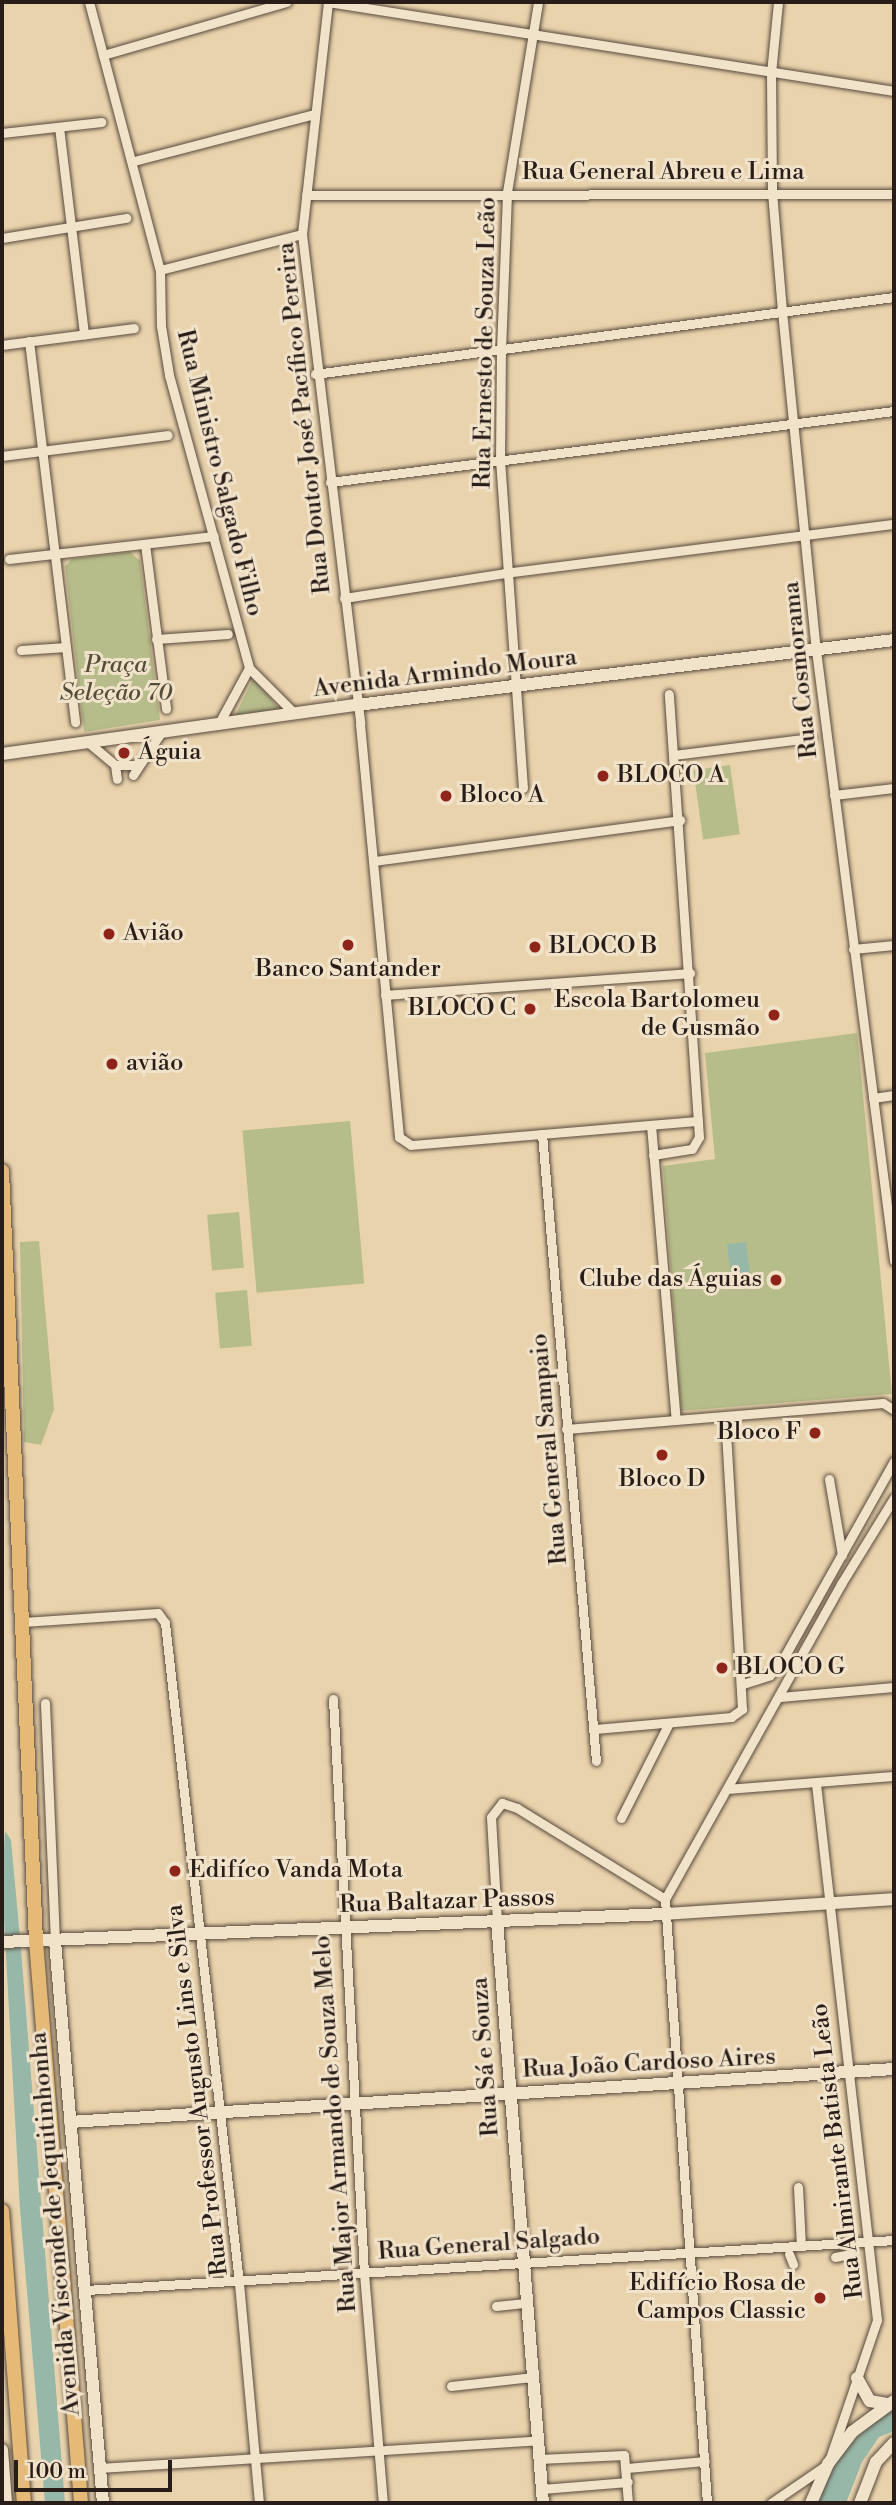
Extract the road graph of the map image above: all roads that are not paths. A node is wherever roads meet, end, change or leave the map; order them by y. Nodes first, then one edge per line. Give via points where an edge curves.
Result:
1 (89, 2) edge
2 (287, 2) edge
3 (328, 2) edge
4 (538, 2) edge
5 (778, 2) edge
6 (533, 33) junction
7 (103, 55) junction
8 (771, 74) junction
9 (894, 91) edge
10 (315, 114) junction
11 (101, 122) dead end
12 (59, 127) junction
13 (2, 133) edge
14 (134, 161) junction
15 (508, 192) junction
16 (772, 192) junction
17 (894, 194) edge
18 (306, 195) junction
19 (126, 218) dead end
20 (72, 226) junction
21 (302, 234) junction
22 (2, 238) edge
23 (160, 270) junction
24 (894, 297) edge
25 (782, 311) junction
26 (134, 328) dead end
27 (84, 335) junction
28 (29, 341) junction
29 (2, 345) edge
30 (501, 349) junction
31 (315, 374) junction
32 (894, 411) edge
33 (793, 425) junction
34 (168, 435) dead end
35 (42, 452) junction
36 (2, 456) edge
37 (500, 462) junction
38 (330, 482) junction
39 (894, 524) edge
40 (214, 536) junction
41 (806, 538) junction
42 (145, 544) junction
43 (55, 554) junction
44 (9, 559) dead end
45 (505, 573) junction
46 (344, 598) junction
47 (228, 634) dead end
48 (156, 639) junction
49 (894, 640) edge
50 (66, 647) junction
51 (21, 650) dead end
52 (816, 650) junction
53 (249, 668) junction
54 (514, 688) junction
55 (668, 694) dead end
56 (357, 705) junction
57 (166, 709) dead end
58 (295, 714) junction
59 (75, 722) dead end
60 (217, 726) junction
61 (159, 734) junction
62 (811, 737) dead end
63 (89, 743) junction
64 (2, 754) edge
65 (674, 755) junction
66 (115, 765) junction
67 (136, 765) junction
68 (133, 775) dead end
69 (117, 779) dead end
70 (523, 788) dead end
71 (894, 788) edge
72 (834, 795) junction
73 (680, 820) junction
74 (374, 861) junction
75 (894, 945) edge
76 (853, 949) junction
77 (690, 973) junction
78 (385, 996) junction
79 (894, 1095) edge
80 (873, 1098) junction
81 (698, 1121) junction
82 (650, 1125) junction
83 (542, 1134) junction
84 (653, 1155) junction
85 (2, 1171) edge
86 (894, 1261) edge
87 (894, 1410) edge
88 (725, 1417) junction
89 (676, 1420) junction
90 (566, 1429) junction
91 (894, 1461) edge
92 (829, 1479) dead end
93 (894, 1497) edge
94 (842, 1555) junction
95 (23, 1622) junction
96 (743, 1684) junction
97 (894, 1687) edge
98 (780, 1697) junction
99 (333, 1699) dead end
100 (45, 1703) dead end
101 (669, 1723) junction
102 (595, 1730) junction
103 (596, 1761) dead end
104 (894, 1776) edge
105 (816, 1784) junction
106 (728, 1789) junction
107 (621, 1818) dead end
108 (665, 1899) junction
109 (894, 1899) edge
110 (828, 1903) junction
111 (665, 1914) junction
112 (497, 1921) junction
113 (343, 1927) junction
114 (199, 1933) junction
115 (30, 1941) junction
116 (54, 1941) junction
117 (2, 1942) edge
118 (894, 2069) edge
119 (847, 2072) junction
120 (677, 2083) junction
121 (509, 2093) junction
122 (354, 2102) junction
123 (221, 2110) junction
124 (70, 2122) junction
125 (798, 2186) dead end
126 (2, 2211) edge
127 (894, 2240) edge
128 (870, 2243) junction
129 (801, 2246) junction
130 (688, 2252) junction
131 (789, 2254) dead end
132 (851, 2254) dead end
133 (835, 2257) dead end
134 (522, 2262) junction
135 (793, 2264) dead end
136 (363, 2273) junction
137 (239, 2283) junction
138 (86, 2290) junction
139 (526, 2303) junction
140 (496, 2306) dead end
141 (532, 2377) junction
142 (857, 2378) junction
143 (451, 2386) dead end
144 (891, 2403) edge
145 (538, 2440) junction
146 (894, 2443) edge
147 (2, 2449) edge
148 (378, 2451) junction
149 (255, 2457) junction
150 (539, 2459) junction
151 (705, 2461) junction
152 (828, 2464) junction
153 (99, 2468) junction
154 (627, 2468) junction
155 (628, 2482) junction
156 (542, 2489) junction
157 (6, 2503) edge
158 (24, 2503) edge
159 (81, 2503) edge
160 (103, 2503) edge
161 (259, 2503) edge
162 (383, 2503) edge
163 (543, 2503) edge
164 (628, 2503) edge
165 (707, 2503) edge
166 (771, 2503) edge
167 (811, 2503) edge
168 (860, 2503) edge

1 - 7 street, Rua Ministro Salgado Filho
2 - 7 street
3 - 6 street
3 - 10 street, Rua Doutor José Pacífico Pereira
4 - 6 street, Rua Ernesto de Souza Leão
5 - 8 street, Rua Cosmorama
6 - 8 street
6 - 15 street, Rua Ernesto de Souza Leão
7 - 14 street, Rua Ministro Salgado Filho
8 - 9 street
8 - 16 street, Rua Cosmorama
10 - 14 street
10 - 18 street, Rua Doutor José Pacífico Pereira
11 - 12 street
12 - 13 street
12 - 20 street
14 - 23 street, Rua Ministro Salgado Filho
15 - 16 street, Rua General Abreu e Lima
15 - 18 street, Rua General Abreu e Lima
15 - 30 street, Rua Ernesto de Souza Leão
16 - 17 street, Rua General Abreu e Lima
16 - 25 street, Rua Cosmorama
18 - 21 street, Rua Doutor José Pacífico Pereira
19 - 20 street
20 - 22 street
20 - 27 street
21 - 23 street
21 - 31 street, Rua Doutor José Pacífico Pereira
23 - 40 street, Rua Ministro Salgado Filho via 161,326 169,375
24 - 25 street
25 - 30 street
25 - 33 street, Rua Cosmorama
26 - 27 street
27 - 28 street
28 - 29 street
28 - 35 street
30 - 31 street
30 - 37 street, Rua Ernesto de Souza Leão
31 - 38 street, Rua Doutor José Pacífico Pereira
32 - 33 street
33 - 37 street
33 - 41 street, Rua Cosmorama
34 - 35 street
35 - 36 street
35 - 43 street
37 - 38 street
37 - 45 street, Rua Ernesto de Souza Leão
38 - 46 street, Rua Doutor José Pacífico Pereira
39 - 41 street
40 - 42 street
40 - 53 street, Rua Ministro Salgado Filho
41 - 45 street
41 - 52 street, Rua Cosmorama
42 - 43 street
42 - 48 street
43 - 44 street
43 - 50 street
45 - 46 street
45 - 54 street, Rua Ernesto de Souza Leão
46 - 56 street, Rua Doutor José Pacífico Pereira
47 - 48 street
48 - 57 street
49 - 52 street, Avenida Armindo Moura
50 - 51 street
50 - 59 street
52 - 54 street, Avenida Armindo Moura
52 - 72 street, Rua Cosmorama
53 - 58 street
53 - 60 street
54 - 56 street, Avenida Armindo Moura
54 - 70 street, Rua Ernesto de Souza Leão
55 - 65 street
56 - 58 street, Avenida Armindo Moura
56 - 74 street
58 - 60 street, Avenida Armindo Moura
60 - 61 street, Avenida Armindo Moura
61 - 63 street, Avenida Armindo Moura
61 - 67 street
62 - 65 street
63 - 64 street, Avenida Armindo Moura
63 - 66 street
65 - 73 street
66 - 67 street
66 - 69 street
67 - 68 street
71 - 72 street
72 - 76 street, Rua Cosmorama
73 - 74 street
73 - 77 street
74 - 78 street
75 - 76 street
76 - 80 street, Rua Cosmorama
77 - 78 street
77 - 81 street
78 - 83 street via 402,1141 411,1145
79 - 80 street
80 - 86 street, Rua Cosmorama
81 - 82 street
81 - 84 street via 699,1142 692,1149
82 - 83 street
82 - 84 street
83 - 90 street, Rua General Sampaio
84 - 89 street
85 - 95 main road, Avenida Visconde de Jequitinhonha
87 - 88 street via 883,1403
88 - 89 street
88 - 96 street
89 - 90 street
90 - 102 street, Rua General Sampaio
91 - 94 street
92 - 94 street
93 - 98 street
94 - 96 street via 774,1672
95 - 114 street, Rua Professor Augusto Lins e Silva via 158,1613 165,1623
95 - 115 main road, Avenida Visconde de Jequitinhonha
96 - 101 street via 738,1714
97 - 98 street
98 - 106 street
99 - 113 street, Rua Major Armando de Souza Melo
100 - 116 street
101 - 102 street
101 - 107 street
102 - 103 street, Rua General Sampaio
104 - 105 street
105 - 106 street
105 - 110 street, Rua Almirante Batista Leão
106 - 108 street
108 - 111 street
108 - 112 street, Rua Sá e Souza via 502,1803 491,1817
109 - 110 street, Rua Baltazar Passos
110 - 111 street, Rua Baltazar Passos
110 - 119 street, Rua Almirante Batista Leão
111 - 112 street, Rua Baltazar Passos
111 - 120 street
112 - 113 street, Rua Baltazar Passos
112 - 121 street, Rua Sá e Souza
113 - 114 street, Rua Baltazar Passos
113 - 122 street, Rua Major Armando de Souza Melo
114 - 116 street, Rua Baltazar Passos
114 - 123 street, Rua Professor Augusto Lins e Silva
115 - 116 street, Rua Baltazar Passos
115 - 117 street, Rua Baltazar Passos
115 - 159 main road, Avenida Visconde de Jequitinhonha
116 - 124 street, Avenida Visconde de Jequitinhonha
118 - 119 street, Rua João Cardoso Aires
119 - 120 street, Rua João Cardoso Aires
119 - 128 street, Rua Almirante Batista Leão
120 - 121 street, Rua João Cardoso Aires via 607,2091
120 - 130 street
121 - 122 street, Rua João Cardoso Aires
121 - 134 street, Rua Sá e Souza
122 - 123 street, Rua João Cardoso Aires
122 - 136 street, Rua Major Armando de Souza Melo
123 - 124 street, Rua João Cardoso Aires
123 - 137 street, Rua Professor Augusto Lins e Silva
124 - 138 street, Avenida Visconde de Jequitinhonha
125 - 129 street
126 - 158 main road
127 - 128 street, Rua General Salgado
128 - 129 street, Rua General Salgado
128 - 142 street, Rua Almirante Batista Leão via 877,2320
129 - 130 street, Rua General Salgado
130 - 134 street, Rua General Salgado
130 - 151 street
131 - 135 street
132 - 133 street
134 - 136 street, Rua General Salgado
134 - 139 street, Rua Sá e Souza
136 - 137 street, Rua General Salgado
136 - 148 street, Rua Major Armando de Souza Melo
137 - 138 street, Rua General Salgado
137 - 149 street, Rua Professor Augusto Lins e Silva
138 - 153 street, Avenida Visconde de Jequitinhonha
139 - 140 street
139 - 141 street, Rua Sá e Souza
141 - 143 street
141 - 145 street, Rua Sá e Souza
142 - 144 street via 870,2401
142 - 152 street, Rua Almirante Batista Leão
144 - 152 street via 852,2432
145 - 148 street
145 - 150 street, Rua Sá e Souza
146 - 168 street via 876,2462
147 - 157 street
148 - 149 street
148 - 162 street, Rua Major Armando de Souza Melo
149 - 153 street
149 - 161 street, Rua Professor Augusto Lins e Silva
150 - 154 street via 621,2454
150 - 156 street, Rua Sá e Souza
151 - 154 street
151 - 165 street
152 - 166 street
152 - 167 street
153 - 160 street, Avenida Visconde de Jequitinhonha
154 - 155 street
155 - 156 street
155 - 164 street
156 - 163 street, Rua Sá e Souza

